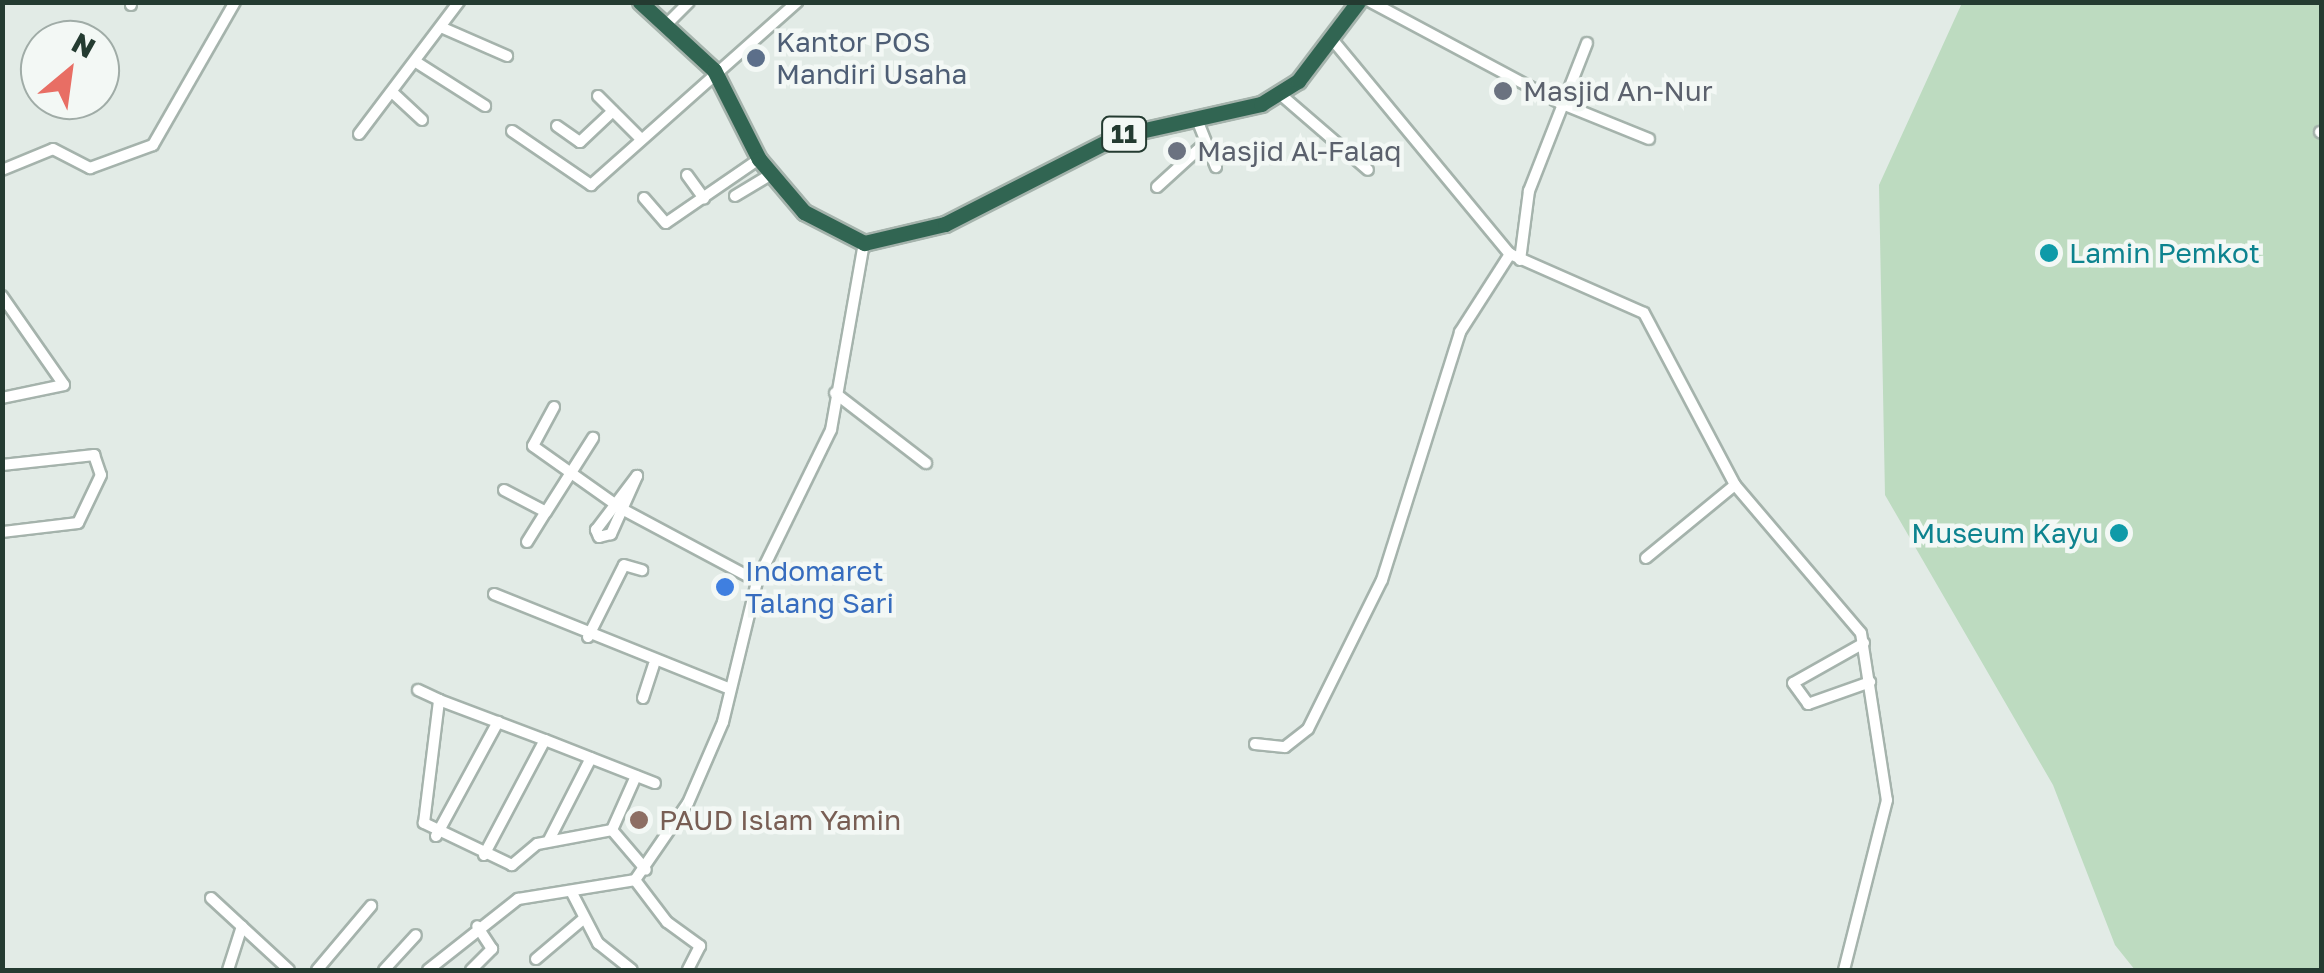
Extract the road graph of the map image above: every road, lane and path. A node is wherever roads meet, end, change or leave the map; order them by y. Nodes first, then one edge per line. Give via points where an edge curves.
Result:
1 (235, 2) edge
2 (459, 2) edge
3 (640, 2) edge
4 (689, 2) edge
5 (797, 2) edge
6 (1358, 2) edge
7 (1372, 2) edge
8 (668, 24) junction
9 (443, 28) junction
10 (1331, 38) junction
11 (1588, 43) dead end
12 (507, 56) dead end
13 (416, 62) junction
14 (714, 70) junction
15 (392, 92) junction
16 (1280, 94) junction
17 (598, 96) dead end
18 (1560, 103) junction
19 (485, 106) dead end
20 (613, 110) junction
21 (1196, 118) junction
22 (422, 120) dead end
23 (557, 126) dead end
24 (512, 131) dead end
25 (358, 134) dead end
26 (641, 138) junction
27 (1649, 139) dead end
28 (1201, 147) junction
29 (759, 159) junction
30 (1216, 167) dead end
31 (2, 170) edge
32 (1368, 170) dead end
33 (687, 175) dead end
34 (770, 175) junction
35 (1157, 187) dead end
36 (734, 196) dead end
37 (644, 198) dead end
38 (704, 198) junction
39 (666, 223) junction
40 (655, 231) dead end
41 (864, 243) junction
42 (1515, 257) junction
43 (2, 296) edge
44 (835, 393) junction
45 (2, 398) edge
46 (554, 408) dead end
47 (593, 438) dead end
48 (926, 463) dead end
49 (2, 465) edge
50 (571, 473) junction
51 (1736, 485) junction
52 (504, 490) dead end
53 (546, 512) junction
54 (2, 532) edge
55 (527, 542) dead end
56 (1646, 558) dead end
57 (642, 570) dead end
58 (757, 581) junction
59 (494, 594) dead end
60 (588, 637) junction
61 (1864, 643) junction
62 (654, 665) junction
63 (1870, 682) junction
64 (730, 689) junction
65 (418, 690) dead end
66 (643, 698) dead end
67 (439, 700) junction
68 (498, 722) junction
69 (545, 740) junction
70 (1255, 744) dead end
71 (591, 758) junction
72 (636, 776) junction
73 (654, 783) dead end
74 (612, 830) junction
75 (436, 836) junction
76 (548, 840) junction
77 (484, 855) junction
78 (646, 870) junction
79 (635, 880) junction
80 (571, 891) junction
81 (211, 898) dead end
82 (371, 906) dead end
83 (582, 920) junction
84 (242, 926) junction
85 (477, 926) junction
86 (416, 935) dead end
87 (536, 959) dead end
88 (1846, 965) edge
89 (228, 970) edge
90 (289, 970) edge
91 (318, 970) edge
92 (384, 970) edge
93 (428, 970) edge
94 (471, 970) edge
95 (632, 970) edge
96 (688, 970) edge
97 (1834, 970) edge

1 - 31 street via 153,145 90,168 53,149
2 - 9 street
3 - 8 highway
4 - 8 street
5 - 14 street
6 - 10 highway
7 - 18 street
8 - 14 highway
9 - 12 street
9 - 13 street
10 - 16 highway
10 - 42 street
11 - 18 street
13 - 15 street
13 - 19 street
14 - 26 street
14 - 29 highway
15 - 22 street
15 - 25 street
16 - 21 highway, 11
16 - 32 street
17 - 20 street
18 - 27 street
18 - 42 street via 1529,191
20 - 23 street via 580,142
20 - 26 street
21 - 28 street
21 - 41 highway, 11 via 1118,136 919,235
24 - 26 street via 586,186
28 - 30 street
28 - 35 street
29 - 34 highway
29 - 38 street
33 - 38 street
34 - 36 street
34 - 41 highway via 817,223
37 - 39 street
38 - 39 street
39 - 40 street
41 - 44 street
42 - 51 street via 1644,313
42 - 70 street via 1460,332 1382,580 1308,729 1286,747
43 - 45 street via 64,385
44 - 48 street
44 - 58 street via 828,439
46 - 50 street via 532,444
47 - 50 street
49 - 54 street via 94,455 102,475 78,523
50 - 53 street
50 - 58 street
51 - 56 street
51 - 61 street
52 - 53 street
53 - 55 street
57 - 60 street via 624,565
58 - 64 street
59 - 60 street
60 - 62 street
61 - 63 street
61 - 63 street via 1793,684 1808,704
62 - 64 street
62 - 66 street
63 - 88 street via 1886,815
64 - 78 street via 710,762
65 - 67 street
67 - 68 street
67 - 75 street via 424,821
68 - 69 street
68 - 75 street
69 - 71 street
69 - 77 street
71 - 72 street
71 - 76 street
72 - 73 street
72 - 74 street
74 - 76 street
74 - 78 street
75 - 77 street
76 - 77 street via 512,865
78 - 79 street
79 - 80 street
79 - 96 street via 667,922 700,946
80 - 83 street
80 - 85 street via 530,894
81 - 84 street
82 - 91 street
83 - 87 street
83 - 95 street
84 - 89 street
84 - 90 street
85 - 93 street
85 - 94 street via 492,949
86 - 92 street
88 - 97 street

